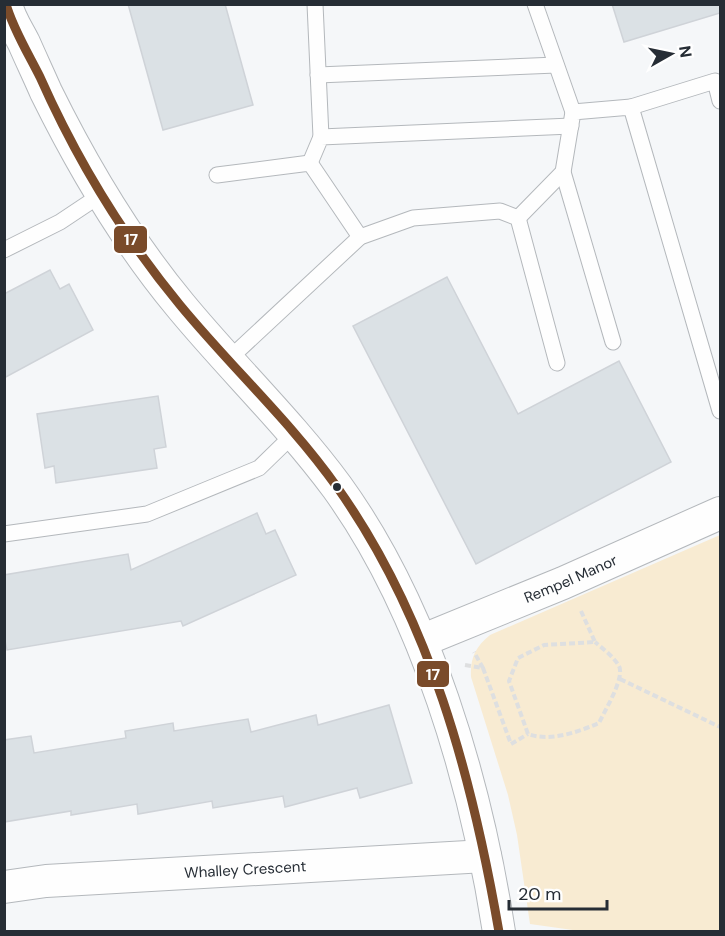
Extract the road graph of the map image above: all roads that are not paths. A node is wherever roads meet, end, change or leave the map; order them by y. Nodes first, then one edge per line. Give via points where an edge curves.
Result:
1 (315, 4) edge
2 (535, 4) edge
3 (6, 9) edge
4 (556, 65) junction
5 (318, 75) junction
6 (720, 101) edge
7 (631, 107) junction
8 (572, 119) junction
9 (321, 137) junction
10 (310, 163) junction
11 (563, 172) junction
12 (217, 175) dead end
13 (102, 194) junction
14 (518, 218) junction
15 (360, 237) junction
16 (4, 250) edge
17 (613, 342) dead end
18 (229, 359) junction
19 (557, 363) dead end
20 (720, 411) edge
21 (294, 434) junction
22 (720, 513) edge
23 (4, 534) edge
24 (421, 641) junction
25 (485, 856) junction
26 (4, 887) edge
27 (499, 932) edge

1 - 5 lane
2 - 4 lane
3 - 13 street via 71,142
4 - 5 lane
4 - 8 lane
5 - 9 lane
6 - 7 lane via 715,81
7 - 8 lane
7 - 20 lane
8 - 9 lane
8 - 11 lane
9 - 10 lane
10 - 12 lane
10 - 15 lane
11 - 14 lane
11 - 17 lane
13 - 16 lane via 60,222
13 - 18 street via 120,225 180,304
14 - 15 lane via 500,211 413,218
14 - 19 lane
15 - 18 lane
18 - 21 street
21 - 23 lane via 259,468 147,514
21 - 24 street via 360,524
22 - 24 street, Rempel Manor via 563,584
24 - 25 street via 452,728
25 - 26 street, Whalley Crescent via 46,881
25 - 27 street

